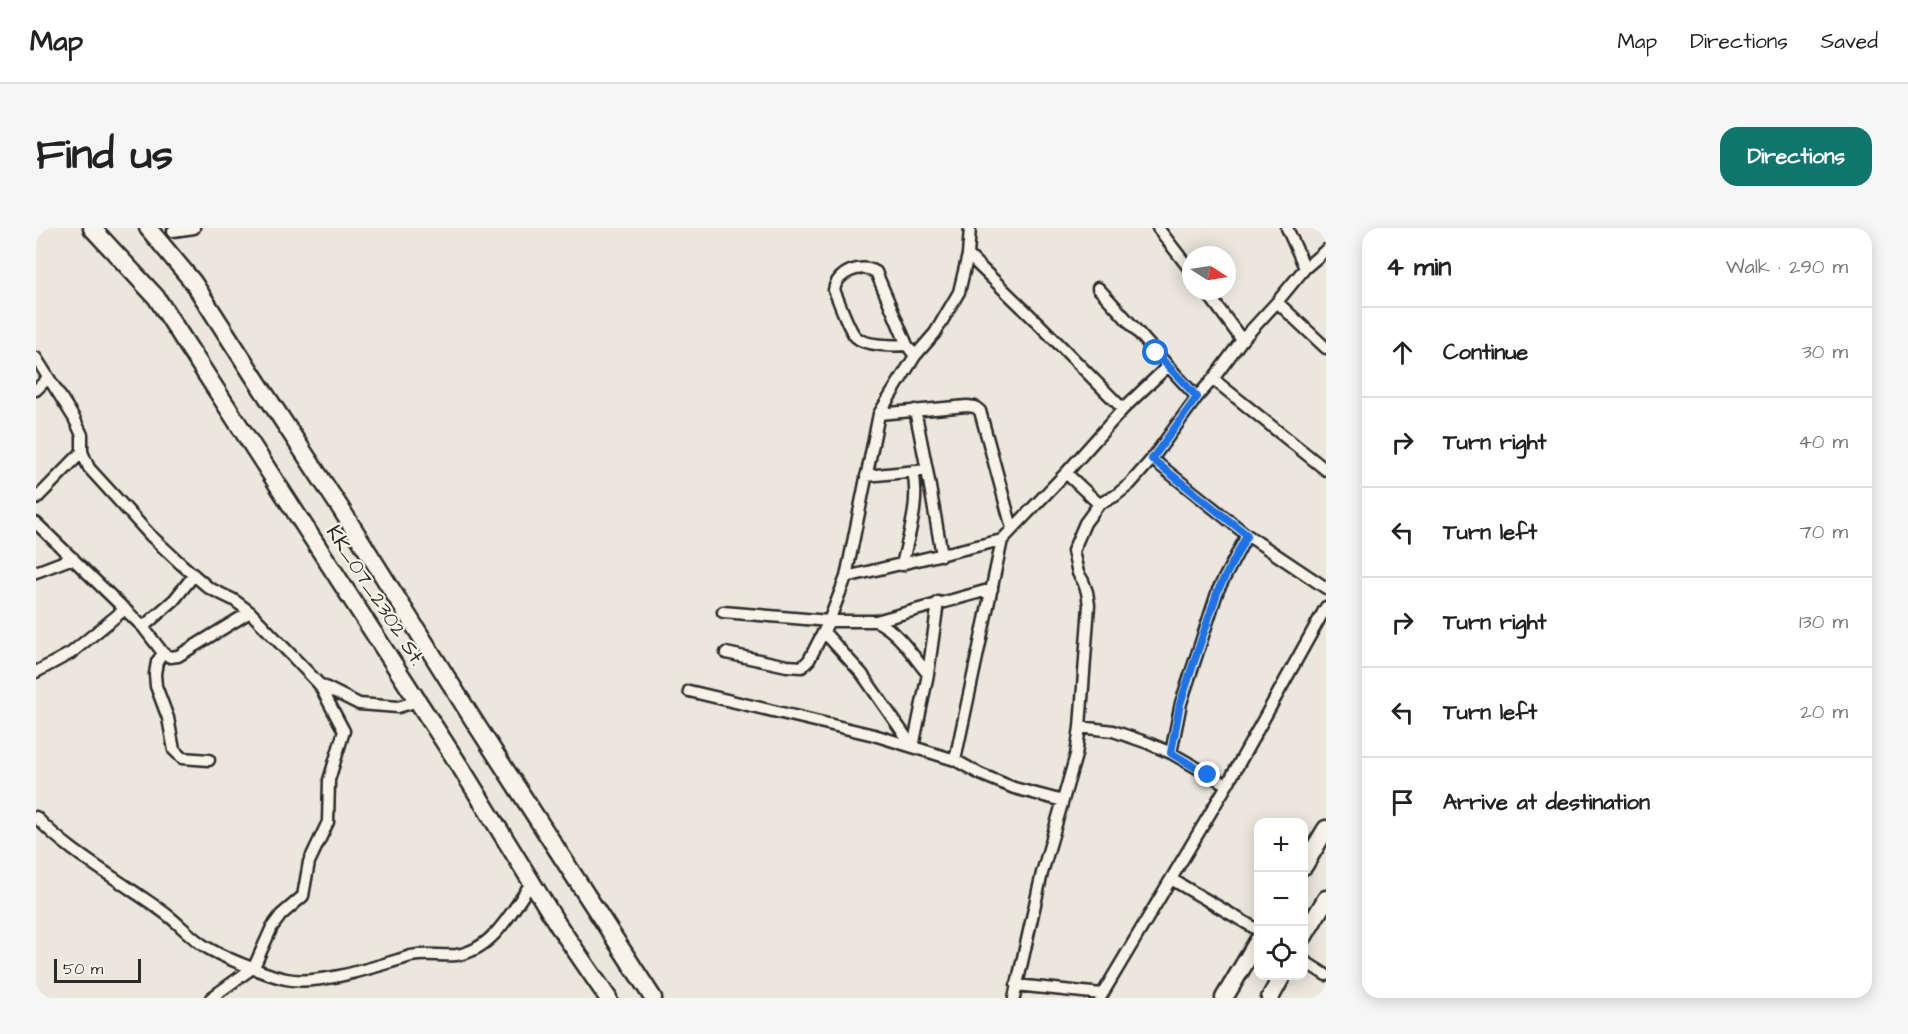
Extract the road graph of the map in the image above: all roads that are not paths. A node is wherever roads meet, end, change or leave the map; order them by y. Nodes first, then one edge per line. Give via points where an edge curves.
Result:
1 (92, 228) edge
2 (194, 228) edge
3 (970, 228) edge
4 (1158, 228) edge
5 (1287, 228) edge
6 (163, 231) edge
7 (1326, 250) edge
8 (968, 255) junction
9 (1182, 259) edge
10 (1305, 268) junction
11 (1098, 288) dead end
12 (1213, 300) edge
13 (1277, 302) junction
14 (1242, 339) junction
15 (906, 345) junction
16 (1326, 348) edge
17 (915, 356) junction
18 (36, 358) edge
19 (1167, 367) junction
20 (48, 378) junction
21 (1213, 379) junction
22 (36, 390) edge
23 (1197, 397) junction
24 (1123, 409) junction
25 (915, 410) junction
26 (879, 414) junction
27 (82, 452) junction
28 (1152, 459) junction
29 (927, 470) junction
30 (1326, 470) edge
31 (914, 471) junction
32 (1066, 473) junction
33 (866, 476) junction
34 (36, 499) edge
35 (1099, 504) junction
36 (36, 523) edge
37 (1012, 528) junction
38 (1247, 535) junction
39 (1002, 540) junction
40 (942, 555) junction
41 (73, 558) junction
42 (902, 565) junction
43 (36, 573) edge
44 (194, 574) junction
45 (846, 577) junction
46 (1326, 588) edge
47 (992, 589) junction
48 (938, 602) junction
49 (1326, 607) edge
50 (125, 609) junction
51 (250, 612) junction
52 (723, 612) dead end
53 (830, 621) junction
54 (876, 621) junction
55 (143, 627) junction
56 (824, 632) junction
57 (163, 653) junction
58 (726, 653) dead end
59 (36, 672) edge
60 (928, 674) junction
61 (319, 684) junction
62 (689, 691) dead end
63 (418, 701) junction
64 (1080, 727) junction
65 (913, 747) junction
66 (1171, 753) junction
67 (209, 760) dead end
68 (955, 760) junction
69 (1227, 785) junction
70 (1063, 801) junction
71 (36, 817) edge
72 (1326, 829) edge
73 (1308, 859) edge
74 (1171, 879) junction
75 (532, 882) junction
76 (1326, 899) edge
77 (1254, 928) edge
78 (1308, 929) edge
79 (1254, 948) edge
80 (1308, 964) edge
81 (254, 967) junction
82 (1326, 975) edge
83 (1279, 980) edge
84 (1016, 985) junction
85 (1101, 996) edge
86 (211, 998) edge
87 (608, 998) edge
88 (653, 998) edge
89 (1014, 998) edge
90 (1224, 998) edge
91 (1270, 998) edge

1 - 63 main road, KK_07_2302 St. via 156,297
2 - 6 street
3 - 8 street
4 - 9 street
5 - 10 street
6 - 88 main road, KK_07_2302 St.
7 - 10 street
8 - 17 street via 958,292 935,333
8 - 24 street
10 - 13 street
11 - 19 street
12 - 14 street
13 - 14 street
13 - 16 street
14 - 21 street
15 - 15 street via 876,272 862,268 840,278 834,290 854,336 892,346
15 - 17 street
17 - 26 street
18 - 20 street
19 - 23 street
19 - 24 street
20 - 22 street
20 - 27 street via 74,418
21 - 23 street
21 - 30 street
23 - 28 street
24 - 32 street
25 - 26 street
25 - 29 street
25 - 37 street via 967,406 980,411
26 - 33 street
27 - 34 street
27 - 44 street via 89,468 150,535
28 - 35 street via 1130,484
28 - 38 street
29 - 31 street
29 - 40 street
31 - 33 street
31 - 42 street via 915,505
32 - 35 street
32 - 37 street
33 - 45 street
35 - 64 street via 1084,523 1073,551 1089,605
36 - 41 street
37 - 39 street
38 - 46 street
38 - 66 street via 1218,590 1180,704
39 - 40 street
39 - 47 street
40 - 42 street
41 - 43 street
41 - 50 street
42 - 45 street
44 - 51 street via 209,588
44 - 55 street via 174,600
45 - 53 street
47 - 48 street
47 - 68 street
48 - 54 street
48 - 60 street
49 - 69 street
50 - 55 street
50 - 59 street via 70,653
51 - 57 street via 178,656
51 - 61 street
52 - 53 street
53 - 54 street
53 - 56 street
54 - 60 street via 897,635
55 - 57 street
56 - 58 street via 802,667
56 - 65 street via 862,674
57 - 67 street via 157,662 156,686 174,750 182,758
60 - 65 street
61 - 63 street via 359,704 398,707
61 - 81 street via 344,731 329,780 328,822 309,862 303,896 272,927
62 - 65 street via 843,726
63 - 75 main road, KK_07_2302 St.
64 - 66 street via 1113,731
64 - 70 street
65 - 68 street
66 - 69 street
68 - 70 street via 1014,788
69 - 74 street
70 - 84 street
71 - 81 street via 59,839 170,917 205,947
72 - 73 main road
74 - 77 street
74 - 85 street
75 - 81 street via 486,942 470,953 414,956 304,981 285,979
75 - 87 main road, KK_07_2302 St.
76 - 78 main road
79 - 90 main road
80 - 82 street
81 - 86 street
83 - 91 main road
84 - 85 street
84 - 89 street

